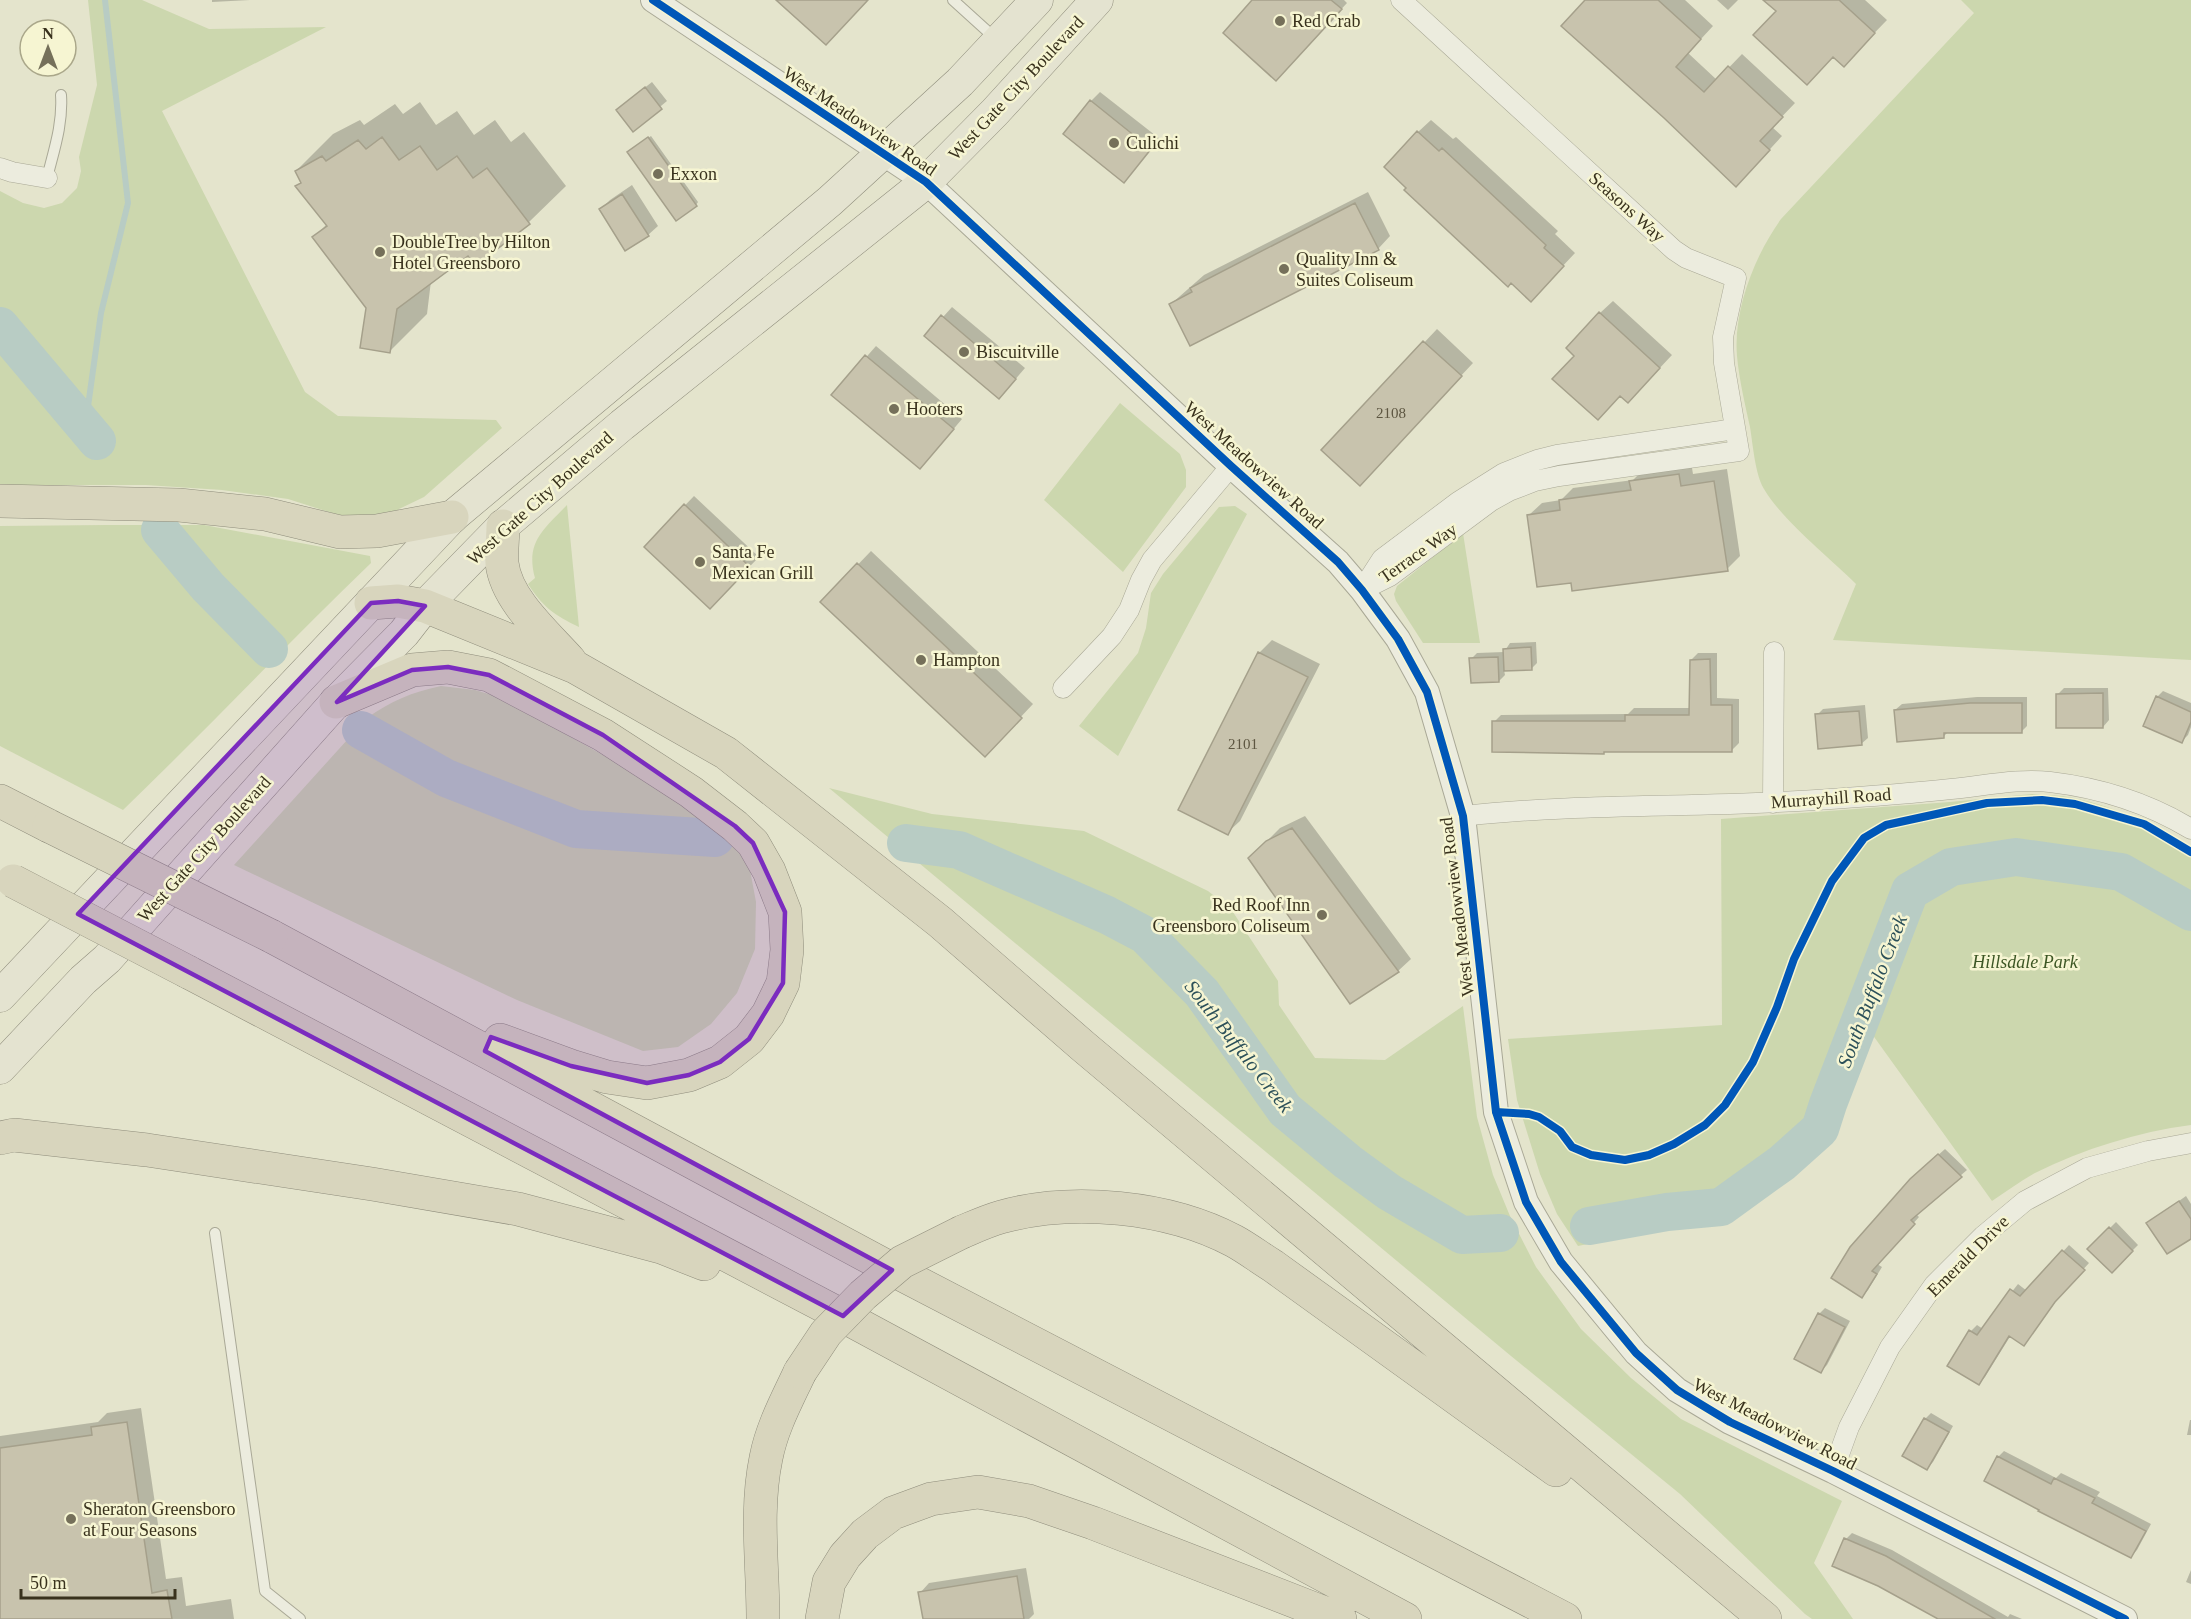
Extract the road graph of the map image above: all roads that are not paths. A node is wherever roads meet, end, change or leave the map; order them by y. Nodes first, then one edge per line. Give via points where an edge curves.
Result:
1 (654, 0) edge
2 (953, 0) edge
3 (1037, 0) edge
4 (1097, 0) edge
5 (1401, 0) edge
6 (999, 41) junction
7 (61, 95) dead end
8 (882, 153) junction
9 (0, 168) edge
10 (47, 178) joint
11 (926, 182) junction
12 (1735, 429) junction
13 (1739, 451) joint
14 (1231, 466) junction
15 (0, 501) edge
16 (452, 517) junction
17 (503, 526) junction
18 (1362, 590) junction
19 (371, 603) junction
20 (425, 606) junction
21 (1774, 652) dead end
22 (575, 667) junction
23 (1063, 688) dead end
24 (336, 702) junction
25 (0, 801) edge
26 (1773, 802) junction
27 (1463, 816) junction
28 (2191, 829) edge
29 (7, 878) edge
30 (283, 943) junction
31 (0, 996) edge
32 (0, 1068) edge
33 (0, 1138) edge
34 (2191, 1143) edge
35 (214, 1233) dead end
36 (841, 1315) junction
37 (1833, 1471) junction
38 (763, 1603) edge
39 (287, 1615) edge
40 (300, 1619) edge
41 (770, 1619) edge
42 (822, 1619) edge
43 (1340, 1619) edge
44 (1405, 1619) edge
45 (1565, 1619) edge
46 (1763, 1619) edge
47 (2125, 1619) edge

1 - 8 street, West Meadowview Road
2 - 6 lane
3 - 6 main road
4 - 11 main road, West Gate City Boulevard
5 - 12 street, Seasons Way via 1674,250 1736,278 1723,337
6 - 8 main road
7 - 10 lane via 60,126
8 - 11 street, West Meadowview Road
8 - 16 main road via 830,201
9 - 10 street
11 - 14 street, West Meadowview Road
11 - 17 main road, West Gate City Boulevard via 621,425
12 - 13 street, Seasons Way
12 - 18 street, Terrace Way via 1557,455 1504,473 1382,559
13 - 18 street, Terrace Way via 1526,484 1491,501 1390,576
14 - 18 street, West Meadowview Road via 1338,562
14 - 23 street via 1152,560 1112,636
15 - 16 highway via 179,505 265,514 340,532 377,531
16 - 19 main road
17 - 20 main road, West Gate City Boulevard
17 - 22 highway via 502,564 509,588 520,606
18 - 27 street, West Meadowview Road via 1398,639 1427,692
19 - 20 highway via 398,601
19 - 31 main road
20 - 22 highway
20 - 24 main road, West Gate City Boulevard
21 - 26 street
22 - 46 highway via 726,753 940,922
24 - 30 highway via 412,670 448,667 489,675 603,735 692,792 753,843 769,870 785,912 783,983 768,1014 749,1039 720,1062 689,1075 647,1083 571,1066 432,1015
24 - 32 main road, West Gate City Boulevard via 107,959
25 - 30 highway, bridge
26 - 27 street, Murrayhill Road via 1514,810
26 - 28 street, Murrayhill Road via 2048,782 2110,793
27 - 37 street, West Meadowview Road via 1496,1112 1526,1202 1566,1269 1636,1353 1677,1390 1730,1422
29 - 36 highway, bridge
30 - 45 highway via 897,1272
33 - 36 highway via 14,1136 147,1150 518,1209 661,1247
34 - 37 street, Emerald Drive via 2087,1168 2025,1201 1983,1236 1934,1285 1890,1347 1849,1427
35 - 39 lane via 265,1591
36 - 44 highway
37 - 47 street, West Meadowview Road
38 - 41 highway
38 - 46 highway, bridge via 760,1505 766,1457 776,1422 800,1372 826,1333 902,1262 962,1232 1001,1217 1087,1206 1178,1218 1233,1240
39 - 40 lane
42 - 43 highway via 829,1582 865,1534 893,1513 931,1499 978,1492 1029,1501 1083,1519

